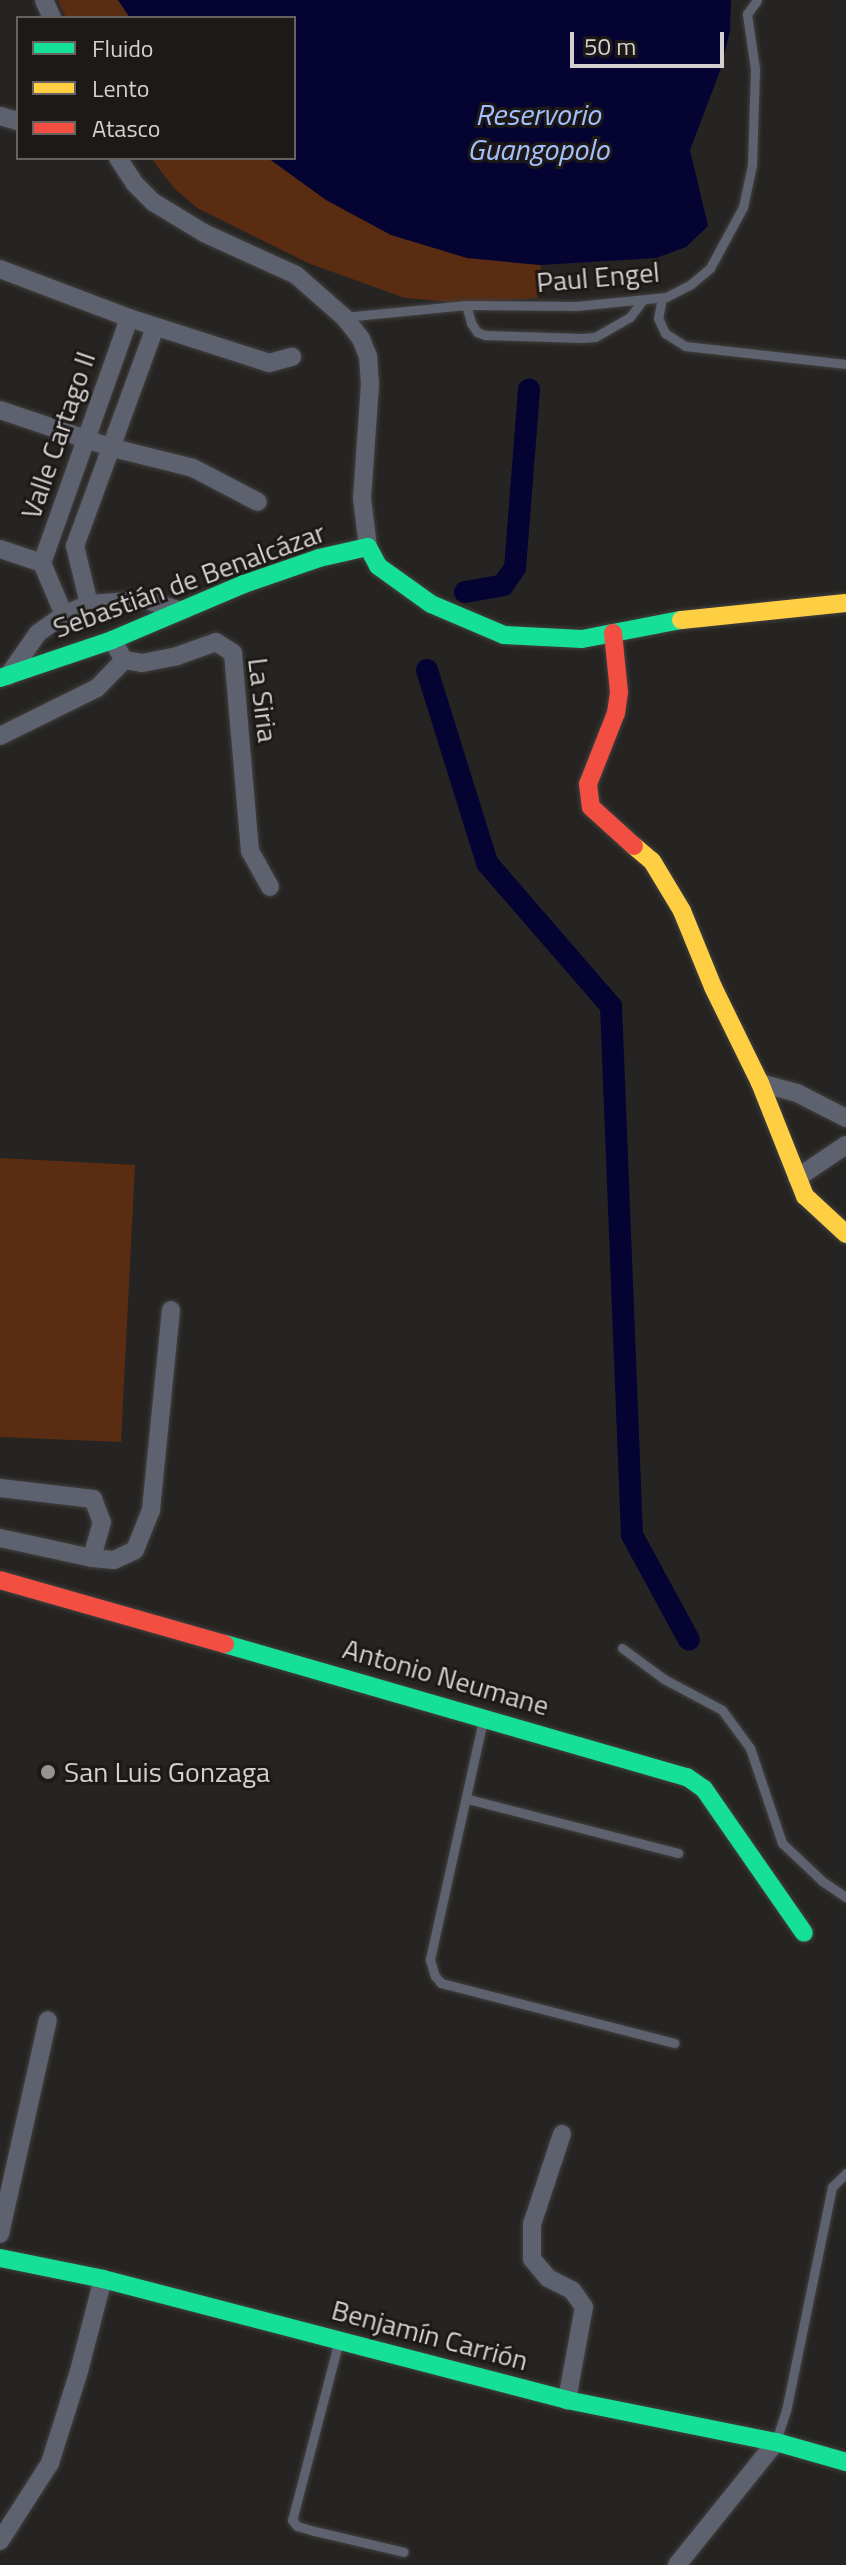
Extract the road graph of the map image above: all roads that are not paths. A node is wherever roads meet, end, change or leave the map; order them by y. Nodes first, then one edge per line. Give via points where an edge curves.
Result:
1 (757, 0) edge
2 (119, 160) edge
3 (0, 269) edge
4 (662, 298) junction
5 (643, 300) junction
6 (466, 305) junction
7 (344, 317) junction
8 (129, 318) junction
9 (155, 327) junction
10 (292, 357) dead end
11 (846, 364) edge
12 (0, 410) edge
13 (86, 439) junction
14 (113, 448) junction
15 (258, 502) dead end
16 (368, 547) junction
17 (0, 549) edge
18 (42, 563) junction
19 (846, 603) edge
20 (89, 604) junction
21 (181, 611) junction
22 (64, 615) junction
23 (613, 633) junction
24 (112, 640) junction
25 (124, 660) junction
26 (4, 677) edge
27 (0, 736) edge
28 (270, 887) dead end
29 (760, 1083) junction
30 (846, 1118) edge
31 (846, 1145) edge
32 (797, 1178) junction
33 (846, 1234) edge
34 (171, 1310) dead end
35 (0, 1488) edge
36 (0, 1538) edge
37 (92, 1558) junction
38 (0, 1580) edge
39 (622, 1648) dead end
40 (484, 1717) junction
41 (468, 1799) junction
42 (678, 1853) dead end
43 (846, 1897) edge
44 (804, 1933) dead end
45 (48, 2020) dead end
46 (674, 2043) dead end
47 (562, 2134) dead end
48 (846, 2173) edge
49 (0, 2234) edge
50 (0, 2258) edge
51 (103, 2279) junction
52 (339, 2340) junction
53 (567, 2400) junction
54 (776, 2442) junction
55 (846, 2462) edge
56 (0, 2541) edge
57 (404, 2552) dead end
58 (677, 2565) edge

1 - 4 lane, Paul Engel via 747,14 755,69 752,165 743,207 710,268
2 - 7 street via 153,202 204,233 296,275
3 - 8 street
4 - 5 lane, Paul Engel
4 - 11 lane via 658,318 665,333 685,346
5 - 6 lane, Paul Engel via 576,306
5 - 6 lane via 630,317 595,337 582,338 485,335 471,323
6 - 7 lane, Paul Engel
7 - 16 street via 368,356 362,498
8 - 9 street
8 - 13 street, Valle Cartago II
9 - 10 street via 269,363
9 - 14 street, Valle Cartago II
12 - 13 street
13 - 14 street
13 - 18 street, Valle Cartago II
14 - 15 street via 193,468
14 - 20 street, Valle Cartago II via 75,546
16 - 21 street, Sebastián de Benalcázar via 319,558
16 - 23 street, Sebastián de Benalcázar via 378,566 431,604 504,635 582,639
17 - 18 street
18 - 22 street, Valle Cartago II
19 - 23 street, Sebastián de Benalcázar via 702,617
20 - 21 street via 146,600
20 - 22 street
21 - 24 street, Sebastián de Benalcázar
22 - 26 street via 28,643
23 - 29 street via 616,713 587,795 591,807 652,861 682,911
24 - 25 street
24 - 26 street, Sebastián de Benalcázar
25 - 27 street via 97,688
25 - 28 street, La Siria via 156,661 216,642 233,653 250,851
29 - 30 street via 797,1093
29 - 32 street
31 - 32 street
32 - 33 street via 805,1196
34 - 37 street via 145,1532 135,1550 114,1560
35 - 37 street via 93,1499 102,1522
36 - 37 street
38 - 40 street, Antonio Neumane
39 - 43 lane via 664,1679 722,1710 750,1748 782,1843
40 - 41 lane
40 - 44 street, Antonio Neumane via 687,1777 704,1789
41 - 42 lane
41 - 46 lane via 430,1960 435,1976 441,1983
45 - 49 street
47 - 53 street via 532,2224 532,2259 548,2278 572,2290 584,2307
48 - 54 lane via 832,2187
50 - 51 street, Benjamín Carrión
51 - 52 street, Benjamín Carrión
51 - 56 street via 50,2463
52 - 53 street, Benjamín Carrión
52 - 57 lane via 292,2520 314,2531
53 - 54 street, Benjamín Carrión
54 - 55 street, Benjamín Carrión
54 - 58 street

